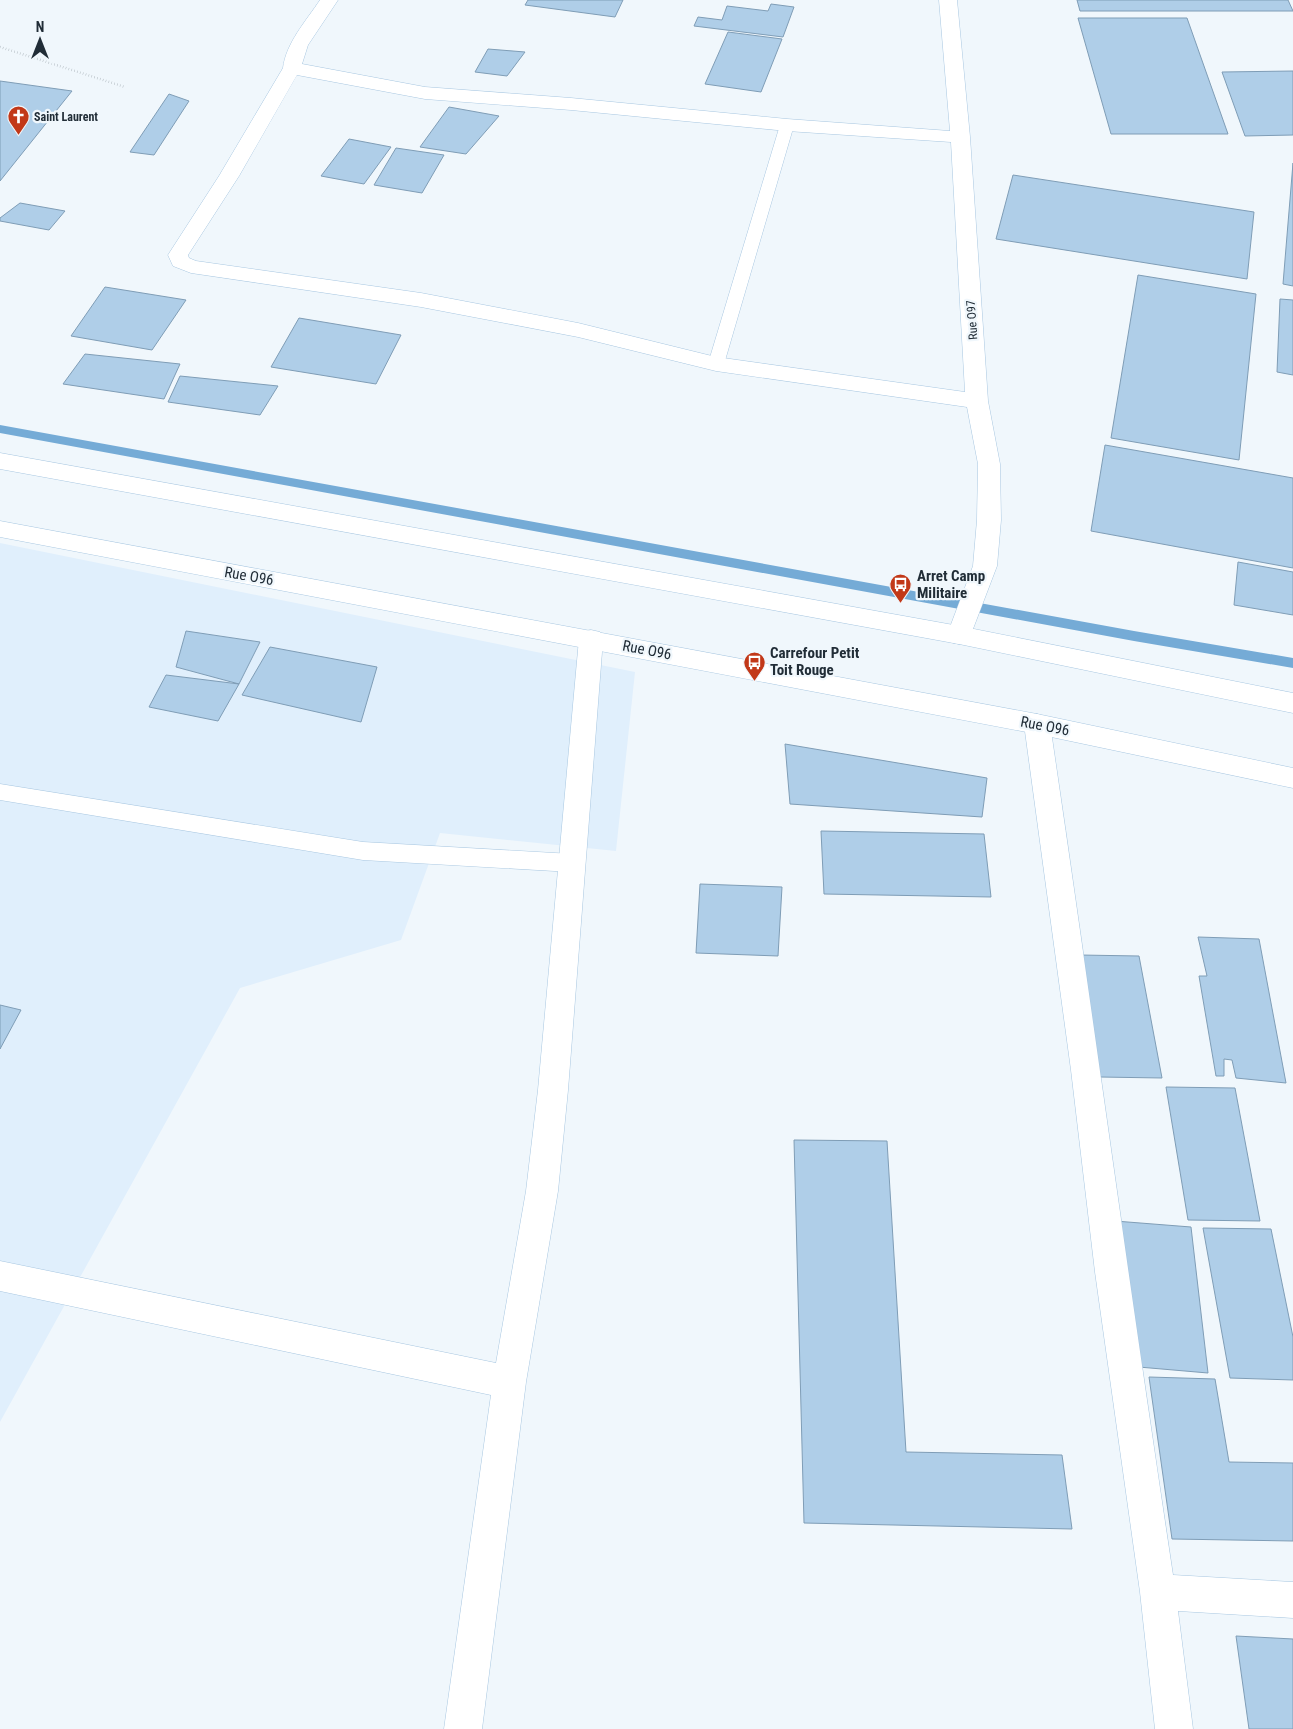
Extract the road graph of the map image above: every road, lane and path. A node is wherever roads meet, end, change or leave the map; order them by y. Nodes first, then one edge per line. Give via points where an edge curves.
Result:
1 (329, 0) edge
2 (948, 0) edge
3 (0, 47) edge
4 (292, 68) junction
5 (125, 87) dead end
6 (787, 126) junction
7 (960, 137) junction
8 (716, 364) junction
9 (977, 401) junction
10 (0, 461) edge
11 (0, 529) edge
12 (959, 635) junction
13 (591, 639) junction
14 (1293, 703) edge
15 (1037, 724) junction
16 (1293, 778) edge
17 (0, 792) edge
18 (572, 863) junction
19 (0, 1276) edge
20 (509, 1382) junction
21 (1158, 1592) junction
22 (1293, 1600) edge
23 (463, 1729) edge
24 (1174, 1729) edge

1 - 4 street via 299,45
2 - 7 street, Rue O97
3 - 5 path
4 - 6 street via 426,93
4 - 8 street via 229,176 178,254 180,262 191,267 421,300 578,330
6 - 7 street
6 - 8 lane
7 - 9 street, Rue O97
8 - 9 street
9 - 12 street, Rue O97 via 989,464 989,520 985,566
10 - 12 street
11 - 13 street, Rue O96
12 - 14 street
13 - 15 street, Rue O96
13 - 18 street
15 - 16 street, Rue O96
15 - 21 street
17 - 18 lane via 363,851
18 - 20 street via 542,1191
19 - 20 street
20 - 23 street
21 - 22 street
21 - 24 street

